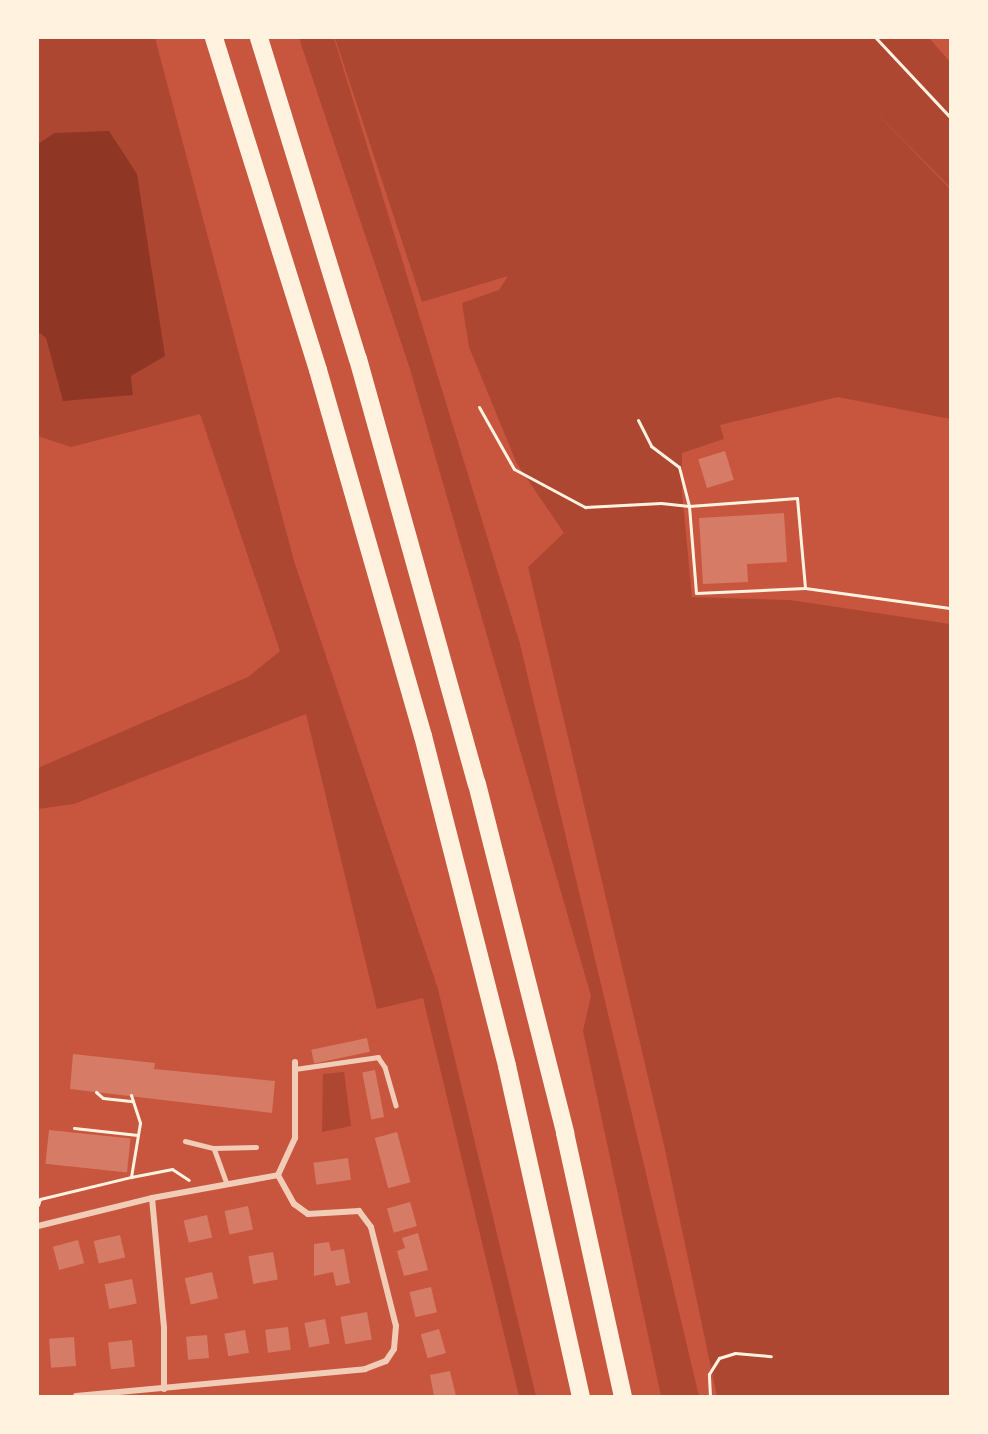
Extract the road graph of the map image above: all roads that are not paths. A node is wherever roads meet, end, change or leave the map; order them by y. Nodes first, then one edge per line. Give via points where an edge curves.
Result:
1 (214, 38) edge
2 (259, 38) edge
3 (295, 1065) joint
4 (396, 1104) dead end
5 (185, 1141) dead end
6 (256, 1146) dead end
7 (214, 1148) junction
8 (278, 1175) junction
9 (227, 1184) junction
10 (152, 1198) junction
11 (38, 1226) edge
12 (164, 1389) junction
13 (76, 1396) edge
14 (581, 1396) edge
15 (623, 1396) edge

1 - 14 highway via 314,359 423,735 507,1066
2 - 15 highway via 358,359 477,784 567,1144
3 - 4 lane via 378,1057
3 - 8 street via 295,1138
5 - 7 lane
6 - 7 lane
7 - 9 lane
8 - 9 street
8 - 12 street via 294,1204 308,1214 359,1211 371,1227 396,1326 394,1349 386,1361 365,1369
9 - 10 street
10 - 11 street
10 - 12 street via 164,1328
12 - 13 street

